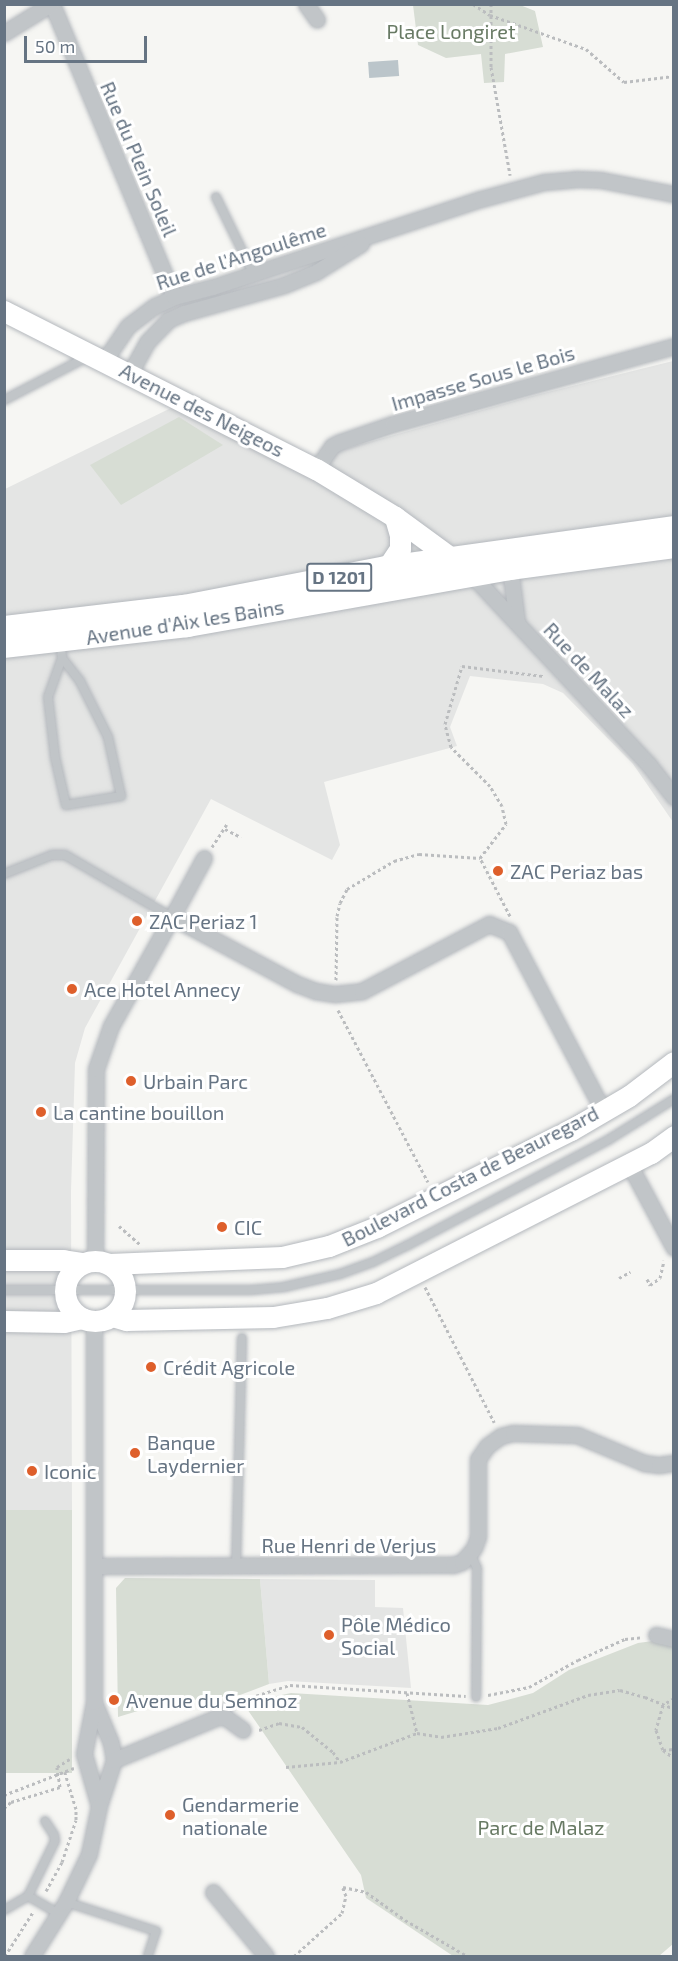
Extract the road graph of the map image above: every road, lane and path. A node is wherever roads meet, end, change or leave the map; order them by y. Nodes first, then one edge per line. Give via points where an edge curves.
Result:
1 (52, 4) edge
2 (306, 4) edge
3 (473, 4) edge
4 (490, 4) edge
5 (490, 15) junction
6 (317, 20) dead end
7 (4, 33) edge
8 (674, 76) edge
9 (512, 191) junction
10 (674, 195) edge
11 (216, 197) dead end
12 (379, 234) junction
13 (254, 273) junction
14 (174, 297) junction
15 (4, 311) edge
16 (674, 346) edge
17 (97, 358) junction
18 (130, 373) junction
19 (4, 400) edge
20 (316, 469) junction
21 (395, 517) junction
22 (674, 528) edge
23 (674, 546) edge
24 (451, 558) junction
25 (387, 568) junction
26 (510, 568) junction
27 (471, 574) junction
28 (266, 600) junction
29 (517, 623) junction
30 (4, 628) edge
31 (61, 641) junction
32 (4, 646) edge
33 (570, 679) junction
34 (674, 797) edge
35 (227, 824) dead end
36 (225, 829) junction
37 (241, 837) dead end
38 (204, 858) joint
39 (4, 874) edge
40 (172, 917) junction
41 (511, 918) dead end
42 (674, 1062) edge
43 (674, 1099) edge
44 (603, 1110) junction
45 (674, 1136) edge
46 (629, 1164) junction
47 (428, 1182) dead end
48 (418, 1187) dead end
49 (119, 1226) dead end
50 (142, 1246) dead end
51 (668, 1252) edge
52 (4, 1260) edge
53 (95, 1262) junction
54 (630, 1272) dead end
55 (619, 1278) dead end
56 (647, 1279) dead end
57 (424, 1285) dead end
58 (64, 1289) junction
59 (4, 1290) edge
60 (125, 1290) junction
61 (96, 1319) junction
62 (4, 1321) edge
63 (242, 1338) dead end
64 (501, 1436) junction
65 (674, 1463) edge
66 (470, 1553) junction
67 (95, 1566) junction
68 (236, 1566) junction
69 (657, 1635) dead end
70 (674, 1639) edge
71 (407, 1693) dead end
72 (476, 1697) dead end
73 (674, 1698) edge
74 (94, 1702) junction
75 (663, 1705) junction
76 (674, 1709) edge
77 (259, 1730) dead end
78 (243, 1731) dead end
79 (417, 1733) junction
80 (674, 1749) edge
81 (663, 1750) junction
82 (674, 1758) edge
83 (114, 1760) junction
84 (340, 1762) junction
85 (286, 1767) dead end
86 (99, 1806) junction
87 (45, 1821) dead end
88 (213, 1892) dead end
89 (28, 1896) junction
90 (62, 1908) junction
91 (4, 1910) edge
92 (32, 1956) edge
93 (148, 1956) edge
94 (266, 1956) edge
95 (294, 1956) edge
96 (467, 1956) edge

1 - 7 street, Rue du Plein Soleil
1 - 14 street, Rue du Plein Soleil
2 - 6 street
3 - 5 path
4 - 5 path
5 - 8 path via 586,49 624,82
5 - 9 path via 490,68
9 - 10 street, Rue de l'Angoulême via 544,182 584,179
9 - 12 street, Rue de l'Angoulême via 431,214
11 - 13 lane
12 - 13 street, Rue de l'Angoulême
12 - 18 street, Rue de l'Angoulême via 316,272 168,320 147,342
13 - 14 street, Rue de l'Angoulême
14 - 17 street, Rue de l'Angoulême via 128,326
15 - 17 street, Avenue des Neigeos
16 - 20 street, Impasse Sous le Bois via 340,442 332,446
17 - 18 street, Avenue des Neigeos
17 - 19 lane
18 - 20 street, Avenue des Neigeos
20 - 21 street, Avenue des Neigeos
21 - 24 street, Avenue des Neigeos
21 - 25 street via 400,549
22 - 24 main road, Avenue d'Aix les Bains / D 1201
23 - 26 main road, Avenue d'Aix les Bains / D 1201
24 - 25 main road, Avenue d'Aix les Bains / D 1201
24 - 27 main road
25 - 28 main road, Avenue d'Aix les Bains / D 1201
26 - 27 main road, Avenue d'Aix les Bains / D 1201
26 - 29 street
27 - 28 main road, Avenue d'Aix les Bains / D 1201
27 - 29 street, Rue de Malaz
28 - 31 main road, Avenue d'Aix les Bains / D 1201
29 - 33 street, Rue de Malaz
30 - 31 main road, Avenue d'Aix les Bains / D 1201
31 - 31 lane via 48,698 66,806 121,796 108,737
31 - 32 main road, Avenue d'Aix les Bains / D 1201
33 - 34 street, Rue de Malaz
33 - 41 path via 462,666 445,724 451,747 490,786 502,806 506,825 480,858
35 - 36 path
36 - 37 path
36 - 38 path
38 - 40 street
39 - 40 lane via 52,855 65,855
40 - 44 street via 297,984 335,994 362,990 489,924 509,932
40 - 53 street via 111,1026 96,1069
42 - 44 street, Boulevard Costa de Beauregard
43 - 60 lane via 556,1167 374,1262 340,1274 251,1290
44 - 53 street, Boulevard Costa de Beauregard via 571,1130 377,1227 329,1246 282,1257
45 - 46 street
46 - 51 street
46 - 61 street via 376,1293 327,1308 273,1317
47 - 48 path
49 - 50 path
51 - 56 path via 660,1278 650,1285
52 - 53 street, Boulevard Costa de Beauregard
53 - 58 street via 69,1274
53 - 60 street via 121,1275
54 - 55 path
57 - 64 path
58 - 59 lane
58 - 60 lane
58 - 61 street via 69,1306
60 - 61 street via 119,1309
61 - 62 street
61 - 67 street
63 - 68 lane
64 - 65 street via 577,1435 644,1463
64 - 66 street via 478,1459 478,1537
66 - 68 street, Rue Henri de Verjus via 462,1562 436,1567
66 - 72 lane via 477,1568
67 - 68 street, Rue Henri de Verjus
67 - 74 street
69 - 70 street
71 - 79 path
73 - 75 path
74 - 83 street
74 - 86 street via 84,1754
75 - 76 path
75 - 79 path via 620,1690 588,1695 498,1728 441,1737
75 - 81 path via 656,1730
77 - 84 path via 279,1723 302,1727
78 - 83 street via 226,1711
79 - 84 path
80 - 81 path
81 - 82 path
83 - 86 street
84 - 85 path
86 - 90 street via 89,1854
87 - 89 lane via 55,1841
88 - 94 street
89 - 90 lane
89 - 91 lane
90 - 92 street
90 - 93 lane via 156,1931
95 - 96 path via 342,1913 346,1896 343,1887 366,1892

